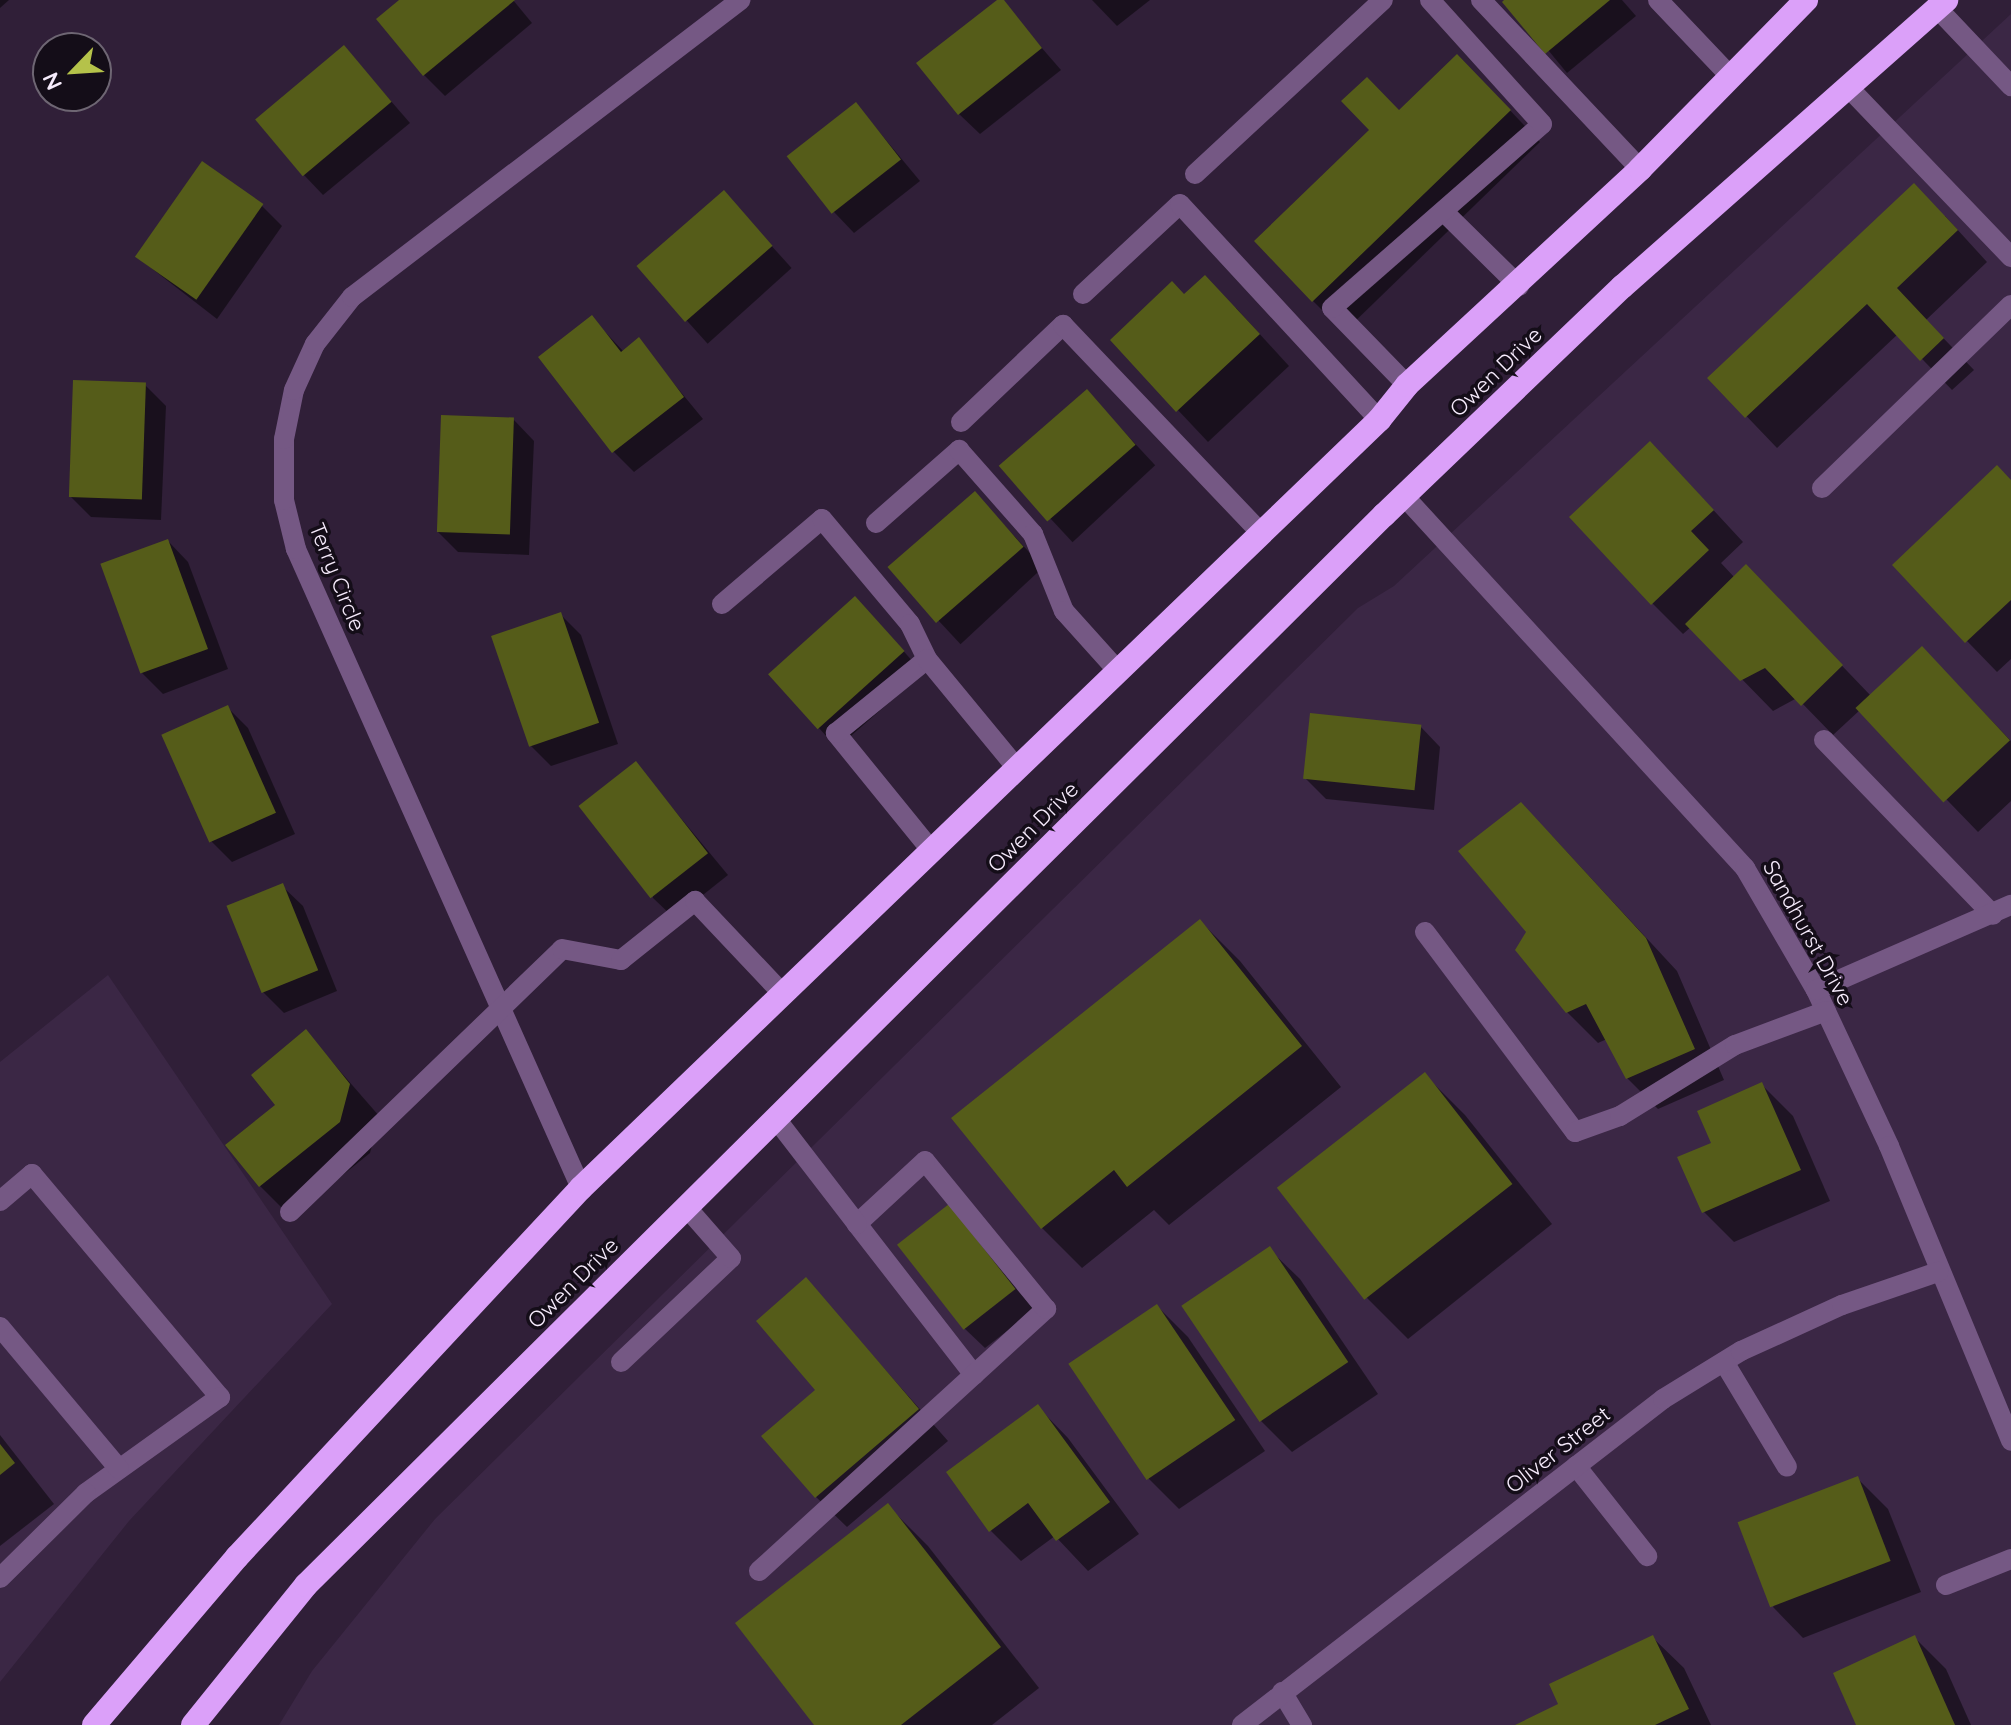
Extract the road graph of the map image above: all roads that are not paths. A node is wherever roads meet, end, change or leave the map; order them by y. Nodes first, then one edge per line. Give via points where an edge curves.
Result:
1 (741, 0) edge
2 (1383, 0) edge
3 (1430, 0) edge
4 (1481, 0) edge
5 (1658, 0) edge
6 (1806, 0) edge
7 (1941, 4) edge
8 (1731, 77) junction
9 (2011, 86) edge
10 (1848, 87) junction
11 (1640, 169) junction
12 (1195, 174) dead end
13 (1445, 213) junction
14 (2011, 257) edge
15 (1519, 286) junction
16 (1083, 294) dead end
17 (2011, 305) edge
18 (1407, 385) junction
19 (1379, 420) junction
20 (961, 422) dead end
21 (1822, 488) dead end
22 (1404, 496) junction
23 (876, 523) dead end
24 (1261, 533) junction
25 (722, 604) dead end
26 (927, 659) junction
27 (1118, 671) junction
28 (1824, 740) dead end
29 (1017, 768) junction
30 (931, 850) junction
31 (2002, 910) edge
32 (1425, 932) dead end
33 (1816, 990) junction
34 (783, 994) junction
35 (499, 1005) junction
36 (1826, 1011) junction
37 (776, 1119) junction
38 (581, 1188) junction
39 (0, 1201) edge
40 (687, 1208) junction
41 (290, 1212) dead end
42 (857, 1224) junction
43 (1938, 1272) junction
44 (0, 1327) edge
45 (621, 1362) dead end
46 (1724, 1362) junction
47 (974, 1375) junction
48 (2011, 1441) edge
49 (1576, 1466) junction
50 (1787, 1467) dead end
51 (119, 1469) junction
52 (1647, 1556) dead end
53 (2011, 1559) edge
54 (759, 1571) dead end
55 (0, 1578) edge
56 (1946, 1585) dead end
57 (1282, 1692) junction
58 (94, 1725) edge
59 (193, 1725) edge
60 (1242, 1725) edge
61 (1302, 1725) edge

1 - 35 street, Terry Circle via 352,297 315,344 294,390 284,439 284,500 296,549
2 - 12 street
3 - 13 street via 1542,124
4 - 11 street
5 - 8 street
6 - 8 highway
7 - 9 street
7 - 10 highway, Owen Drive
8 - 11 highway
10 - 14 street
10 - 22 highway, Owen Drive via 1622,287
11 - 15 highway
13 - 15 street
13 - 18 street via 1332,308
15 - 18 highway
16 - 19 street via 1180,204
17 - 21 street
18 - 19 highway
19 - 24 highway
20 - 24 street via 1063,325
22 - 33 street, Sandhurst Drive via 1745,868
22 - 37 highway, Owen Drive
23 - 27 street via 959,450 1033,534 1064,611
24 - 27 highway
25 - 26 street via 822,519 910,624
26 - 29 street
26 - 30 street via 836,733
27 - 29 highway
28 - 31 street
29 - 30 highway
30 - 34 highway
31 - 33 street
32 - 36 street via 1575,1132 1620,1116 1735,1045
33 - 36 street, Sandhurst Drive
34 - 35 street via 695,901 621,960 562,949
34 - 38 highway
35 - 38 street, Terry Circle
35 - 41 street
36 - 43 street, Sandhurst Drive via 1889,1146
37 - 40 highway, Owen Drive
37 - 42 street
38 - 58 highway via 237,1557
39 - 51 street via 32,1174 220,1397
40 - 45 street via 731,1258
40 - 59 highway, Owen Drive via 306,1585
42 - 47 street
42 - 47 street via 925,1161 1046,1309
43 - 46 street, Oliver Street via 1842,1305
43 - 48 street, Sandhurst Drive
44 - 51 street
46 - 49 street, Oliver Street via 1663,1399
46 - 50 street
47 - 54 street
49 - 52 street
49 - 57 street, Oliver Street
51 - 55 street via 86,1493
53 - 56 street
57 - 60 street, Oliver Street
57 - 61 street

